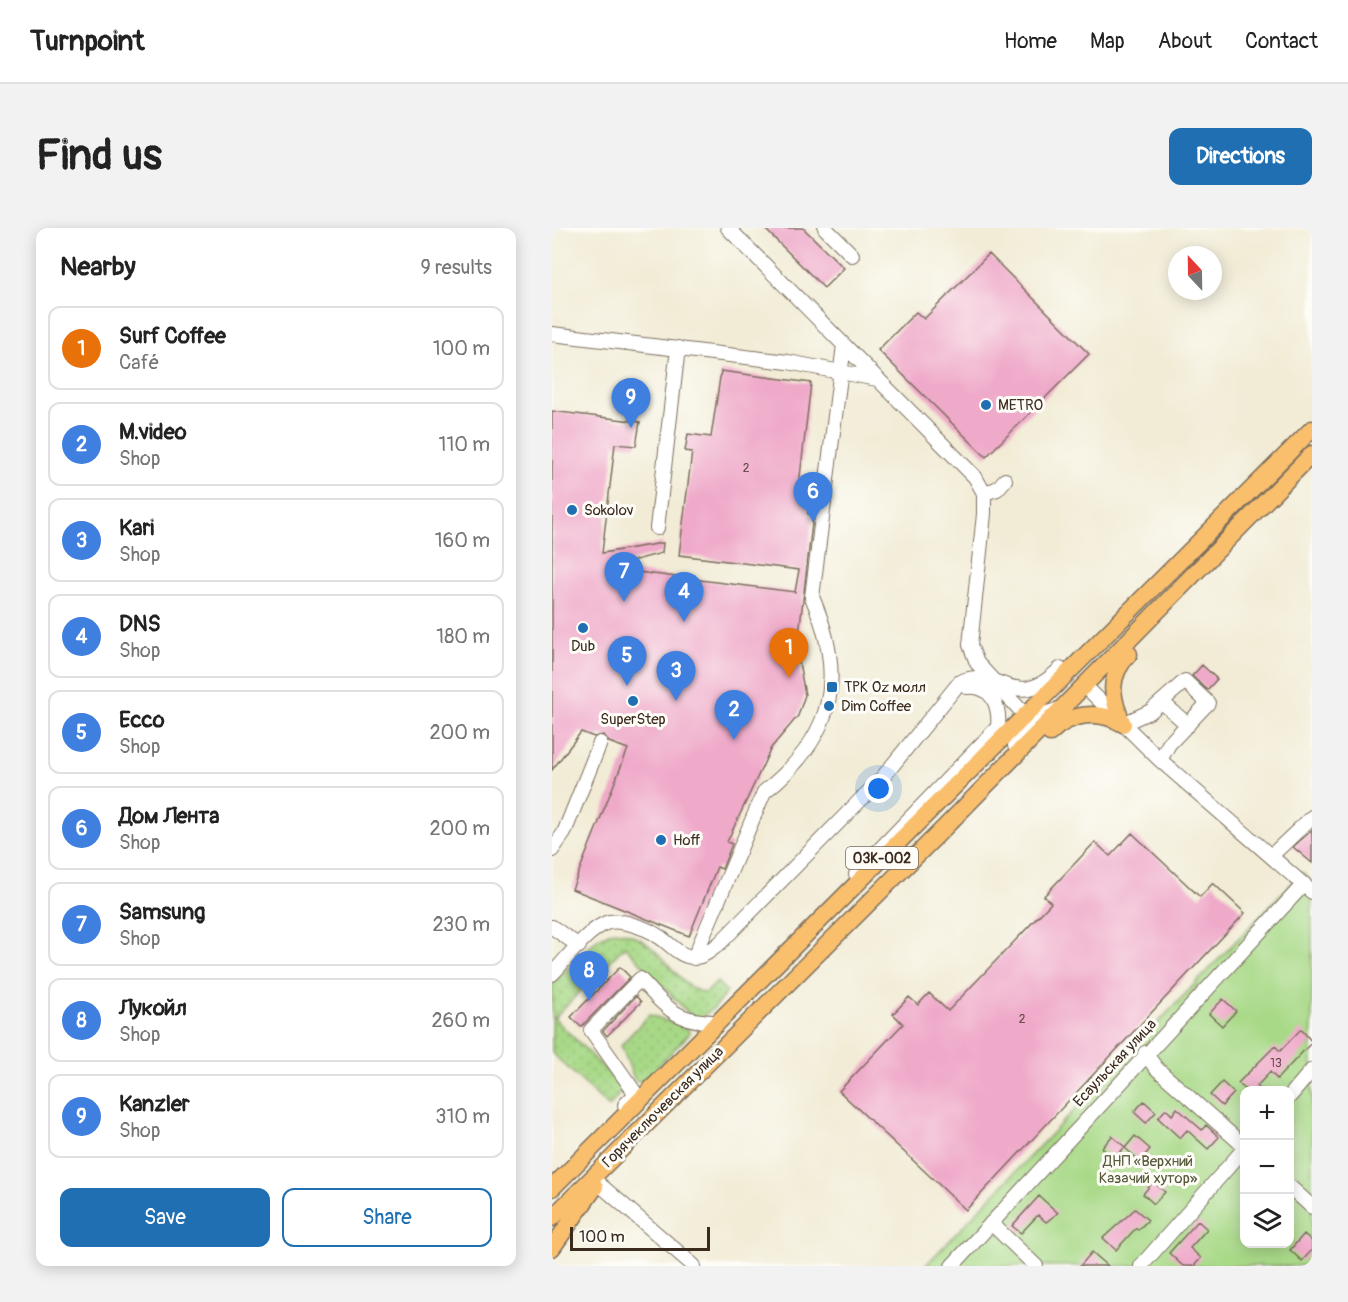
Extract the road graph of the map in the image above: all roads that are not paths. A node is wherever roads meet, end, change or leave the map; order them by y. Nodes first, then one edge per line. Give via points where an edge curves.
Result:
1 (728, 228) edge
2 (825, 228) edge
3 (852, 255) dead end
4 (552, 334) edge
5 (844, 345) junction
6 (678, 348) junction
7 (840, 373) junction
8 (873, 378) junction
9 (1312, 429) edge
10 (1312, 454) edge
11 (1277, 464) junction
12 (1312, 466) edge
13 (1005, 480) dead end
14 (984, 493) junction
15 (1227, 512) junction
16 (657, 528) dead end
17 (992, 680) junction
18 (1085, 686) junction
19 (1044, 696) junction
20 (1162, 702) junction
21 (1064, 708) junction
22 (1025, 715) junction
23 (1123, 724) junction
24 (1188, 725) junction
25 (600, 743) dead end
26 (1160, 760) junction
27 (888, 770) junction
28 (1312, 817) edge
29 (552, 850) edge
30 (1272, 855) junction
31 (892, 880) junction
32 (1307, 887) edge
33 (1312, 898) edge
34 (552, 927) edge
35 (579, 946) junction
36 (793, 946) junction
37 (694, 957) junction
38 (811, 960) junction
39 (552, 974) edge
40 (719, 1022) junction
41 (1145, 1053) junction
42 (1312, 1070) edge
43 (1294, 1091) edge
44 (646, 1124) junction
45 (599, 1141) junction
46 (1240, 1144) edge
47 (1240, 1154) edge
48 (552, 1181) edge
49 (598, 1183) junction
50 (552, 1188) edge
51 (1294, 1191) edge
52 (1312, 1207) edge
53 (552, 1218) edge
54 (991, 1223) junction
55 (552, 1248) edge
56 (694, 1266) edge
57 (952, 1266) edge
58 (1036, 1266) edge
59 (1141, 1266) edge

1 - 5 street
2 - 3 street
4 - 6 street
5 - 7 street
5 - 8 street
6 - 7 street
6 - 16 street
7 - 8 street
7 - 37 street via 812,597 825,626 830,657 825,713 814,741 785,775 764,792
8 - 14 street via 975,477
9 - 11 main road, 03К-002
10 - 18 main road, 03К-002
11 - 15 main road, 03К-002
11 - 18 main road via 1259,492 1096,655 1084,673
12 - 23 main road via 1123,660 1113,680 1112,694
13 - 14 street via 997,489
14 - 17 street via 970,645 977,663
15 - 17 street via 1200,531 1048,681 1026,690
15 - 19 main road, 03К-002
17 - 22 street
17 - 27 street via 968,678 960,682
18 - 19 main road via 1067,686
18 - 21 main road, 03К-002
18 - 23 street
19 - 22 main road, 03К-002
20 - 23 street
20 - 24 street
20 - 24 street via 1185,681 1208,703
21 - 22 street via 1036,717
21 - 31 main road, 03К-002
22 - 36 main road, 03К-002
22 - 38 street via 1028,730 1020,741 817,949
23 - 26 street
23 - 31 main road via 1090,715 1070,719 1055,728 910,873
24 - 26 street
25 - 29 street via 564,833
26 - 30 street
27 - 36 street via 896,766 958,691 978,686 994,699 999,712 998,727 800,933
27 - 37 street via 721,942
28 - 30 street
30 - 32 street
31 - 38 main road, 03К-002
32 - 33 street
32 - 41 street, Есаульская улица
34 - 35 street
35 - 37 street via 608,922 626,923 658,935 673,950
35 - 39 street
36 - 40 main road, Горячеключевская улица / 03К-002
38 - 44 main road, Горячеключевская улица / 03К-002
40 - 45 main road, Горячеключевская улица / 03К-002
40 - 45 street via 695,1022 672,1013 639,979 591,1030 636,1094 609,1123
41 - 46 street via 1156,1068
41 - 54 street, Есаульская улица
42 - 43 street
44 - 49 main road
44 - 53 main road, Горячеключевская улица / 03К-002
45 - 48 main road
45 - 50 main road, Горячеключевская улица / 03К-002
47 - 59 street
49 - 55 main road
49 - 56 street
51 - 52 street
54 - 57 street, Есаульская улица
54 - 58 street

